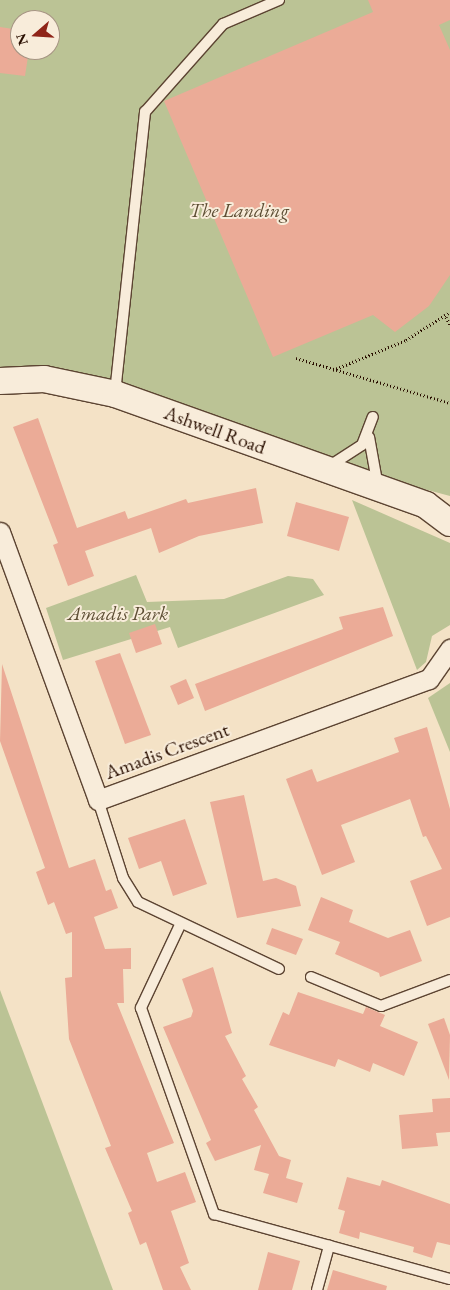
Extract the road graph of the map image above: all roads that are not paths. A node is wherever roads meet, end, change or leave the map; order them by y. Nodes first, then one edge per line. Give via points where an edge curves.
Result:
1 (278, 0) edge
2 (0, 381) edge
3 (115, 394) junction
4 (373, 417) dead end
5 (369, 437) junction
6 (325, 469) junction
7 (378, 488) junction
8 (438, 504) edge
9 (450, 523) edge
10 (0, 532) edge
11 (450, 649) edge
12 (98, 800) junction
13 (180, 925) junction
14 (279, 969) dead end
15 (311, 977) dead end
16 (450, 980) edge
17 (329, 1246) junction
18 (450, 1279) edge
19 (317, 1290) edge

1 - 3 lane via 223,24 145,112
2 - 3 street, Ashwell Road via 44,379
3 - 6 street, Ashwell Road
4 - 5 lane
5 - 6 lane
5 - 7 lane
6 - 7 street, Ashwell Road
7 - 8 street, Ashwell Road
8 - 9 street, Ashwell Road
10 - 12 street, Amadis Crescent
11 - 12 street, Amadis Crescent via 429,679
12 - 13 lane via 123,878 138,902
13 - 14 lane
13 - 17 lane via 141,1008 214,1214
15 - 16 lane via 381,1006
17 - 18 lane
17 - 19 lane

